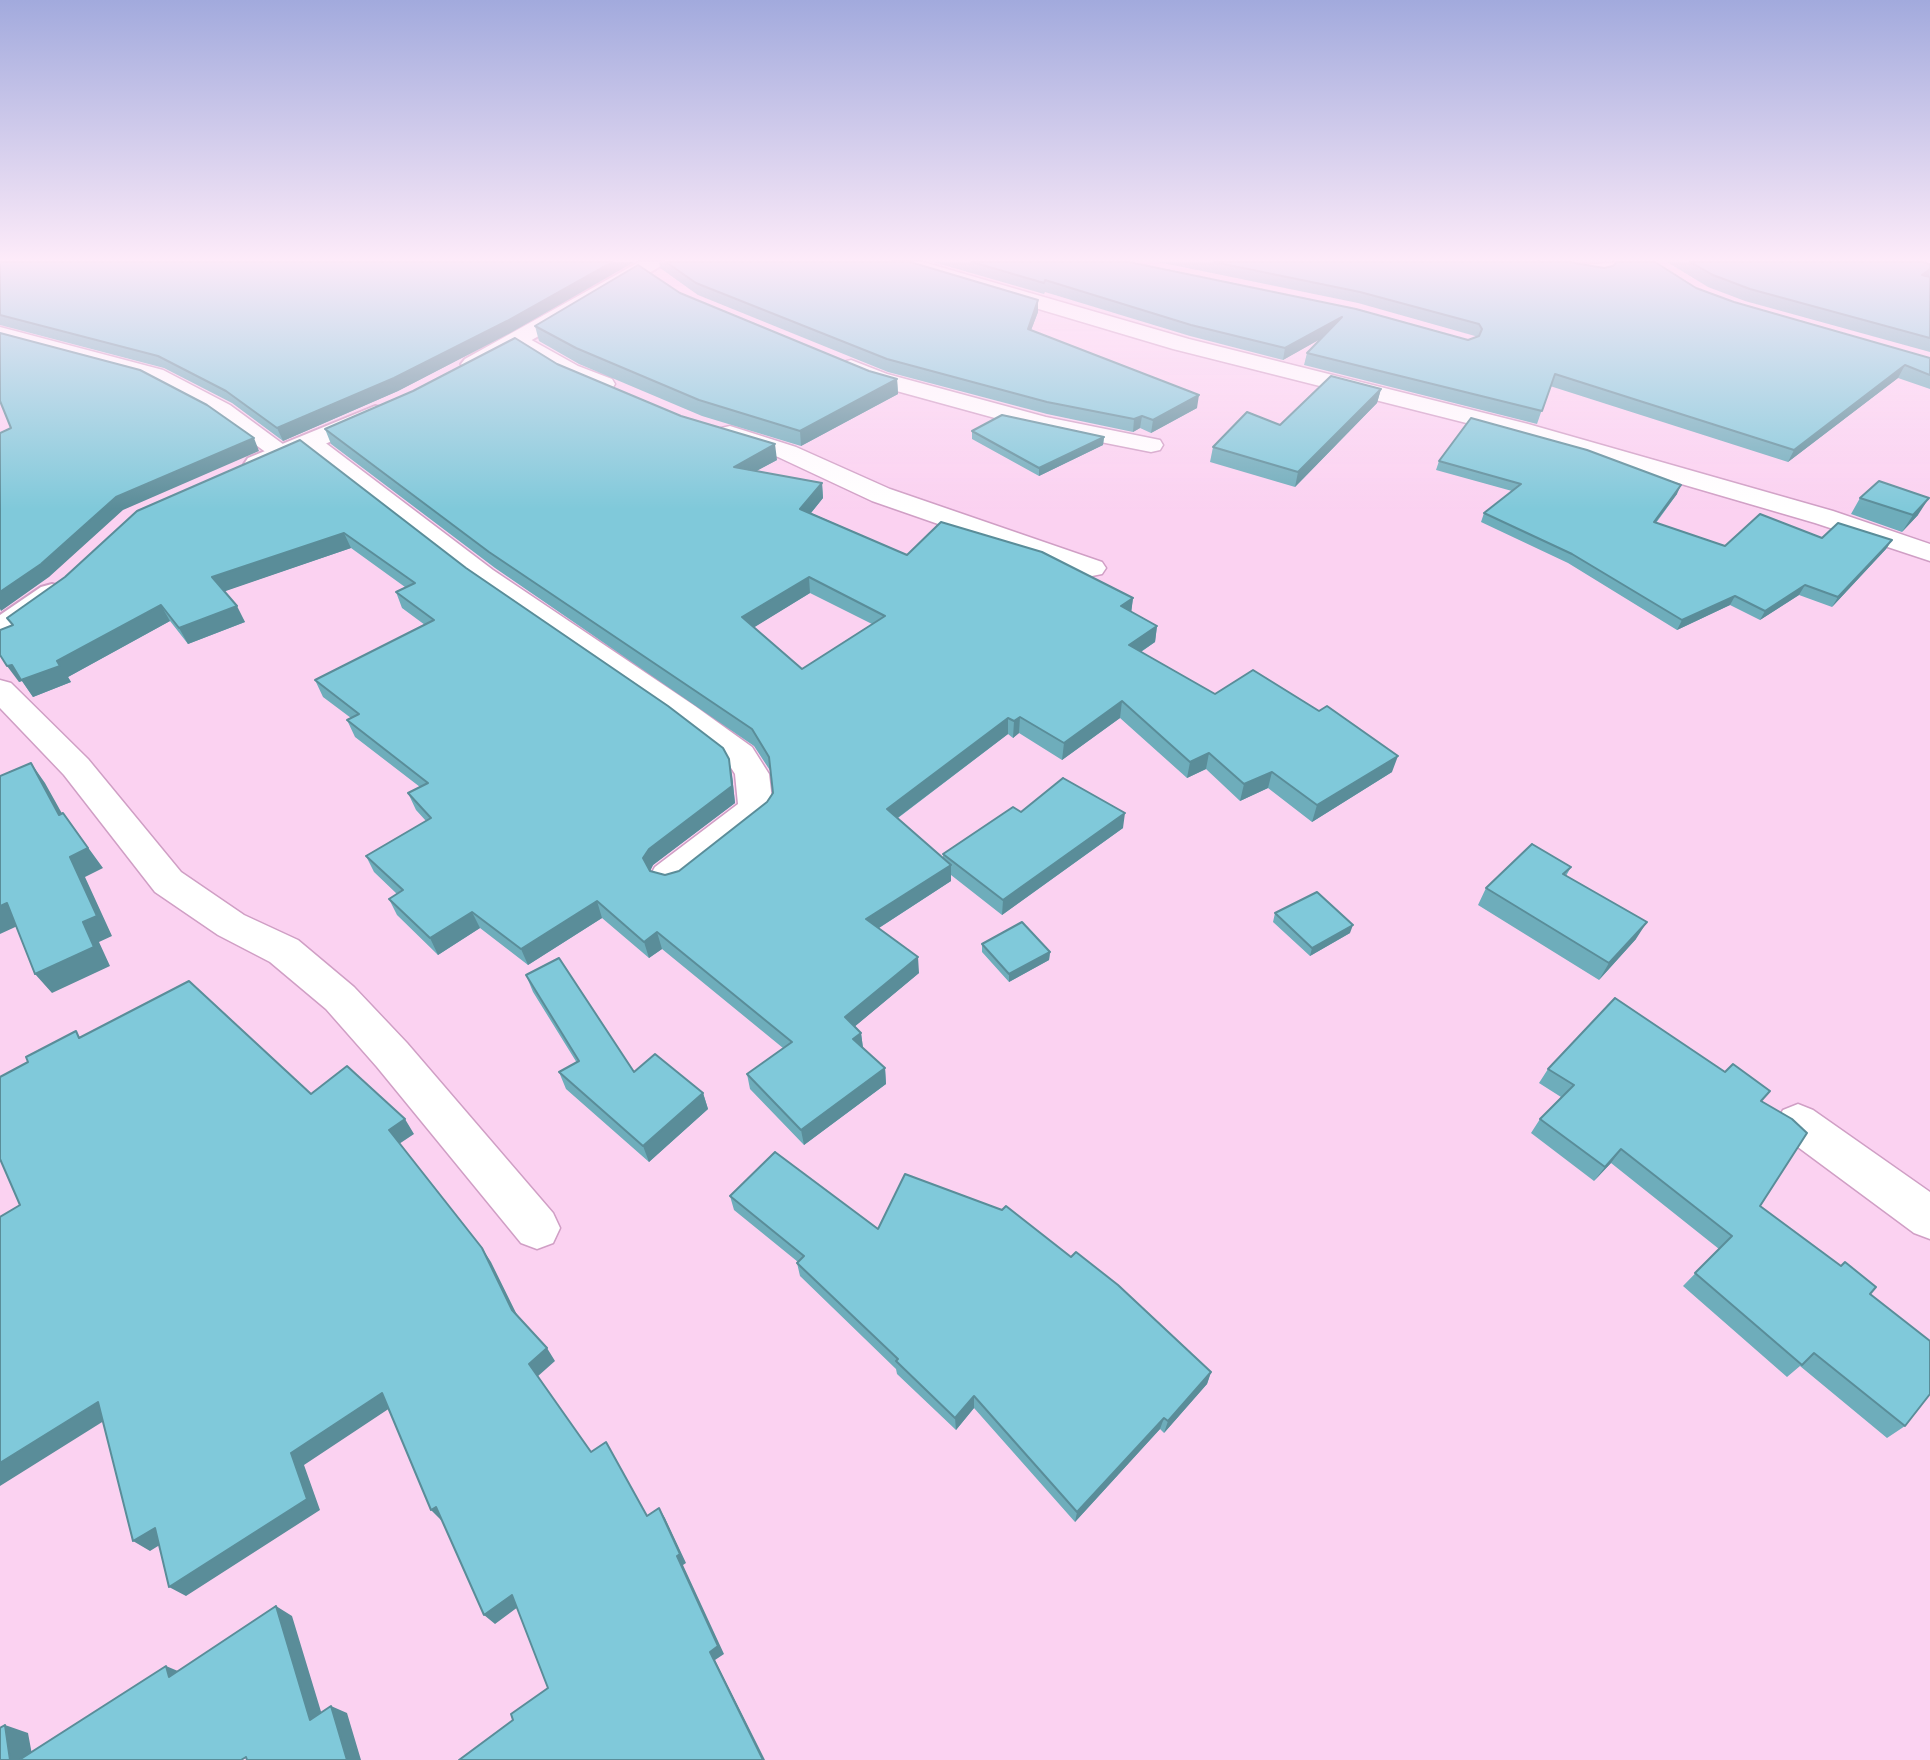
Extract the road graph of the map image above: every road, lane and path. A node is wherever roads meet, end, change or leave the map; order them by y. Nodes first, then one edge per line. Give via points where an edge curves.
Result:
1 (41, 344) edge
2 (511, 344) edge
3 (526, 344) edge
4 (1182, 344) edge
5 (830, 358) edge
6 (457, 372) edge
7 (624, 392) edge
8 (396, 404) edge
9 (706, 426) edge
10 (1151, 445) dead end
11 (297, 448) junction
12 (231, 475) edge
13 (1930, 553) edge
14 (1092, 568) dead end
15 (71, 577) edge
16 (0, 629) edge
17 (0, 690) edge
18 (668, 876) edge
19 (1798, 1123) edge
20 (1930, 1219) edge
21 (537, 1228) dead end

1 - 11 street via 155,375
2 - 6 street
3 - 7 street via 570,371
4 - 13 street via 1519,429 1824,517
5 - 10 street via 879,379 1031,421
8 - 11 street
9 - 14 street via 788,452 881,495
11 - 12 street
11 - 18 street via 740,755 752,774 756,808
15 - 16 street
17 - 21 street via 76,766 168,882 231,925 284,951 340,998
19 - 20 street

